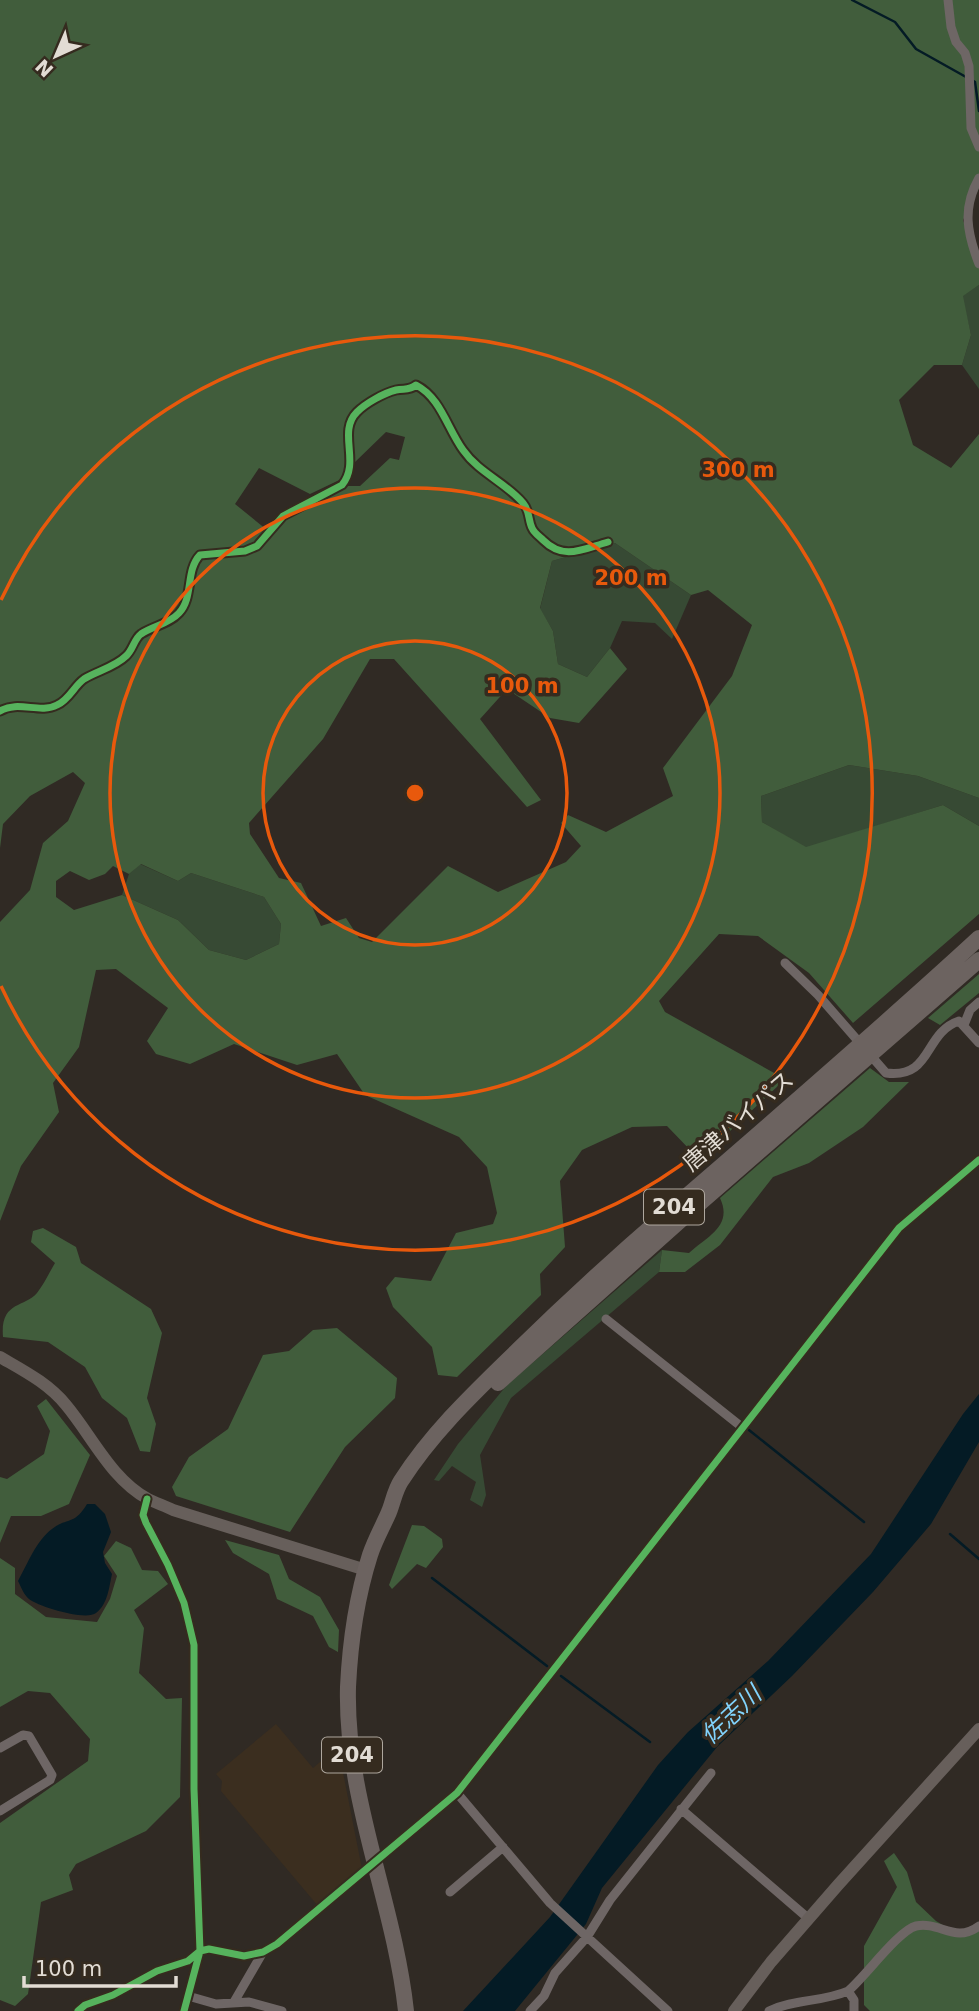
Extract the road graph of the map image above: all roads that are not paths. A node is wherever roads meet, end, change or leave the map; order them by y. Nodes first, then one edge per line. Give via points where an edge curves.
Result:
1 (948, 0) edge
2 (979, 147) edge
3 (979, 178) edge
4 (979, 264) edge
5 (608, 542) dead end
6 (0, 711) edge
7 (979, 938) edge
8 (979, 960) edge
9 (785, 963) dead end
10 (979, 1002) edge
11 (964, 1026) junction
12 (979, 1043) edge
13 (864, 1050) junction
14 (979, 1160) edge
15 (606, 1319) dead end
16 (0, 1357) edge
17 (743, 1428) junction
18 (148, 1499) junction
19 (366, 1570) junction
20 (979, 1729) edge
21 (0, 1748) edge
22 (711, 1773) dead end
23 (457, 1793) junction
24 (681, 1809) junction
25 (0, 1811) edge
26 (503, 1847) junction
27 (374, 1864) junction
28 (450, 1892) dead end
29 (809, 1919) junction
30 (979, 1926) edge
31 (587, 1937) junction
32 (200, 1951) junction
33 (263, 1952) junction
34 (848, 1992) junction
35 (188, 1996) junction
36 (234, 2002) junction
37 (78, 2011) edge
38 (184, 2011) edge
39 (282, 2011) edge
40 (406, 2011) edge
41 (530, 2011) edge
42 (668, 2011) edge
43 (734, 2011) edge
44 (769, 2011) edge
45 (854, 2011) edge

1 - 2 street via 951,27 965,53 971,81 971,128
3 - 4 street via 967,213
5 - 6 street via 567,553 551,548 532,529 526,507 510,489 483,472 464,452 438,404 425,390 416,385 396,390 352,418 348,434 351,466 342,485 283,516 257,547 200,555 193,563 181,611 139,635 127,656 82,680 63,702 55,707 19,706
7 - 13 highway, 唐津バイパス / 204
8 - 13 highway, 唐津バイパス / 204
9 - 13 street
10 - 11 street
11 - 12 street
11 - 13 street via 959,1021 949,1025 913,1071 899,1075 886,1073
13 - 19 highway, 唐津バイパス / 204 via 627,1248 451,1417 399,1484
14 - 17 street via 899,1228
15 - 17 street
16 - 18 street via 43,1382 110,1466
17 - 23 street
18 - 19 street
18 - 32 street via 143,1515 184,1603 194,1645
19 - 27 highway, 唐津バイパス / 204 via 350,1655 349,1728 358,1798
20 - 29 street
21 - 25 street via 29,1736 52,1775
22 - 24 street
23 - 26 street
23 - 27 street
24 - 29 street
24 - 31 street
26 - 28 street
26 - 31 street via 550,1903
27 - 33 street
27 - 40 highway, 唐津バイパス / 204
29 - 43 street
30 - 34 street via 956,1934 915,1926
31 - 41 street
31 - 42 street
32 - 33 street via 244,1956
32 - 35 street
32 - 37 street via 188,1961 157,1971
33 - 36 street
34 - 44 street
34 - 45 street
35 - 36 street via 216,2004
35 - 38 street
36 - 39 street

